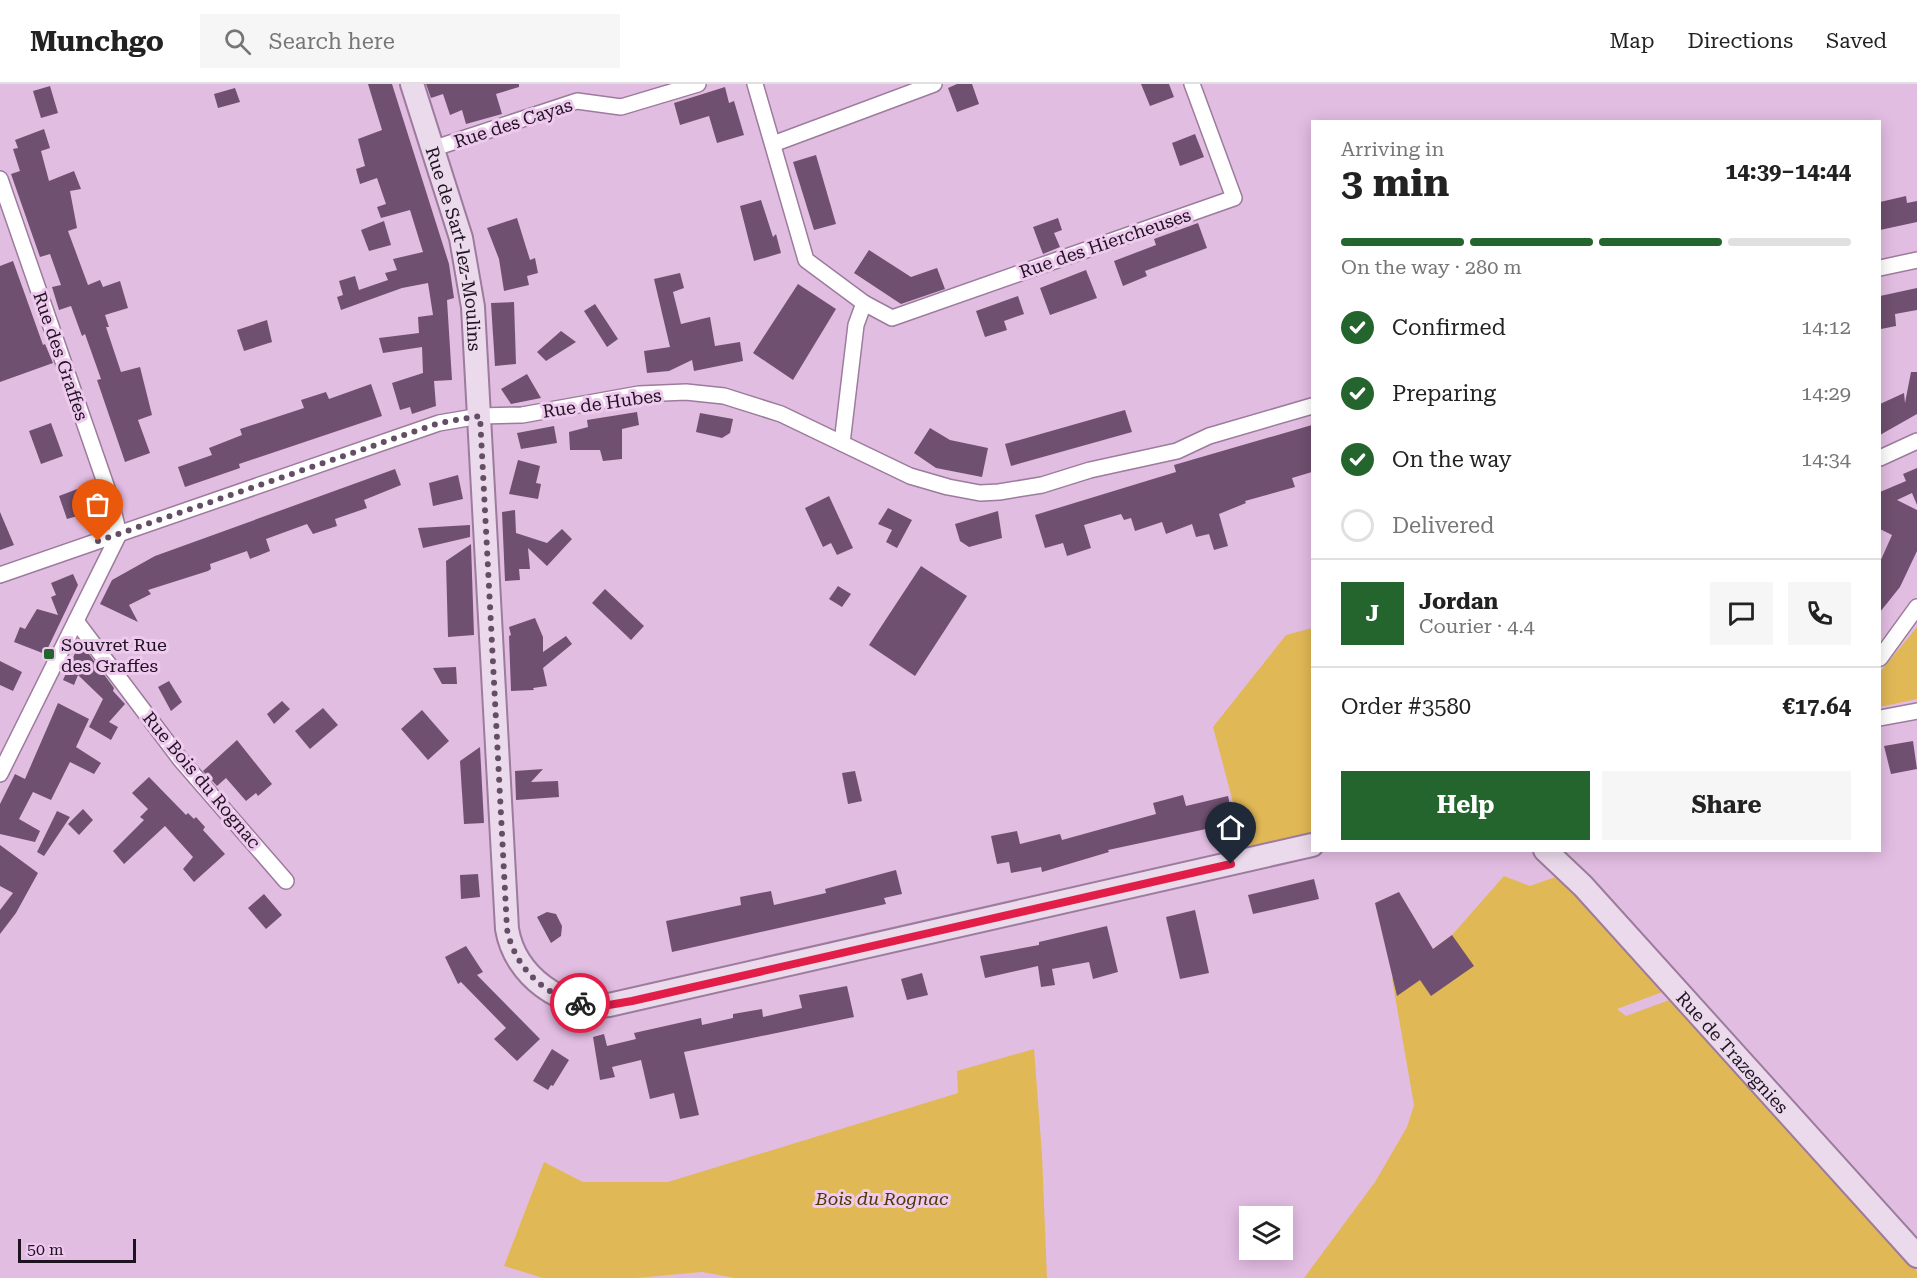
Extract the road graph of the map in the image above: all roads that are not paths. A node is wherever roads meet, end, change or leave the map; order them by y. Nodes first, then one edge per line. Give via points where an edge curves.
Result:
1 (412, 84) edge
2 (698, 84) edge
3 (755, 84) edge
4 (933, 84) edge
5 (1192, 84) edge
6 (773, 144) junction
7 (432, 148) junction
8 (0, 179) edge
9 (1917, 260) edge
10 (1881, 268) edge
11 (864, 303) junction
12 (1311, 406) edge
13 (480, 416) junction
14 (1917, 441) edge
15 (842, 443) junction
16 (1881, 458) edge
17 (119, 534) junction
18 (0, 575) edge
19 (1917, 607) edge
20 (76, 621) junction
21 (1881, 657) edge
22 (1917, 711) edge
23 (1881, 718) edge
24 (0, 774) edge
25 (1311, 845) edge
26 (1547, 852) edge
27 (286, 881) dead end
28 (1917, 1256) edge

1 - 7 main road, Rue de Sart-lez-Moulins
2 - 7 street, Rue des Cayas via 621,107 577,101
3 - 6 street
4 - 6 street
5 - 11 street, Rue des Hiercheuses via 1234,198 892,318
6 - 11 street via 806,260
7 - 13 main road, Rue de Sart-lez-Moulins via 465,254 475,325
8 - 17 street, Rue des Graffes via 110,494
9 - 10 street
11 - 15 street via 856,325
12 - 15 street, Rue de Hubes via 1209,436 1177,451 999,492 980,493 927,482
13 - 15 street, Rue de Hubes via 522,415 639,394 686,392 724,396 759,406
13 - 17 street, Rue de Hubes via 439,423
13 - 25 main road, Rue de Sart-lez-Moulins via 507,929 515,954 549,991 570,1000 603,1006 624,1003
14 - 16 street
17 - 18 street, Rue de Hubes
17 - 20 street
19 - 21 street
20 - 24 street
20 - 27 street, Rue Bois du Rognac via 180,759
22 - 23 street
26 - 28 main road, Rue de Trazegnies via 1583,886

